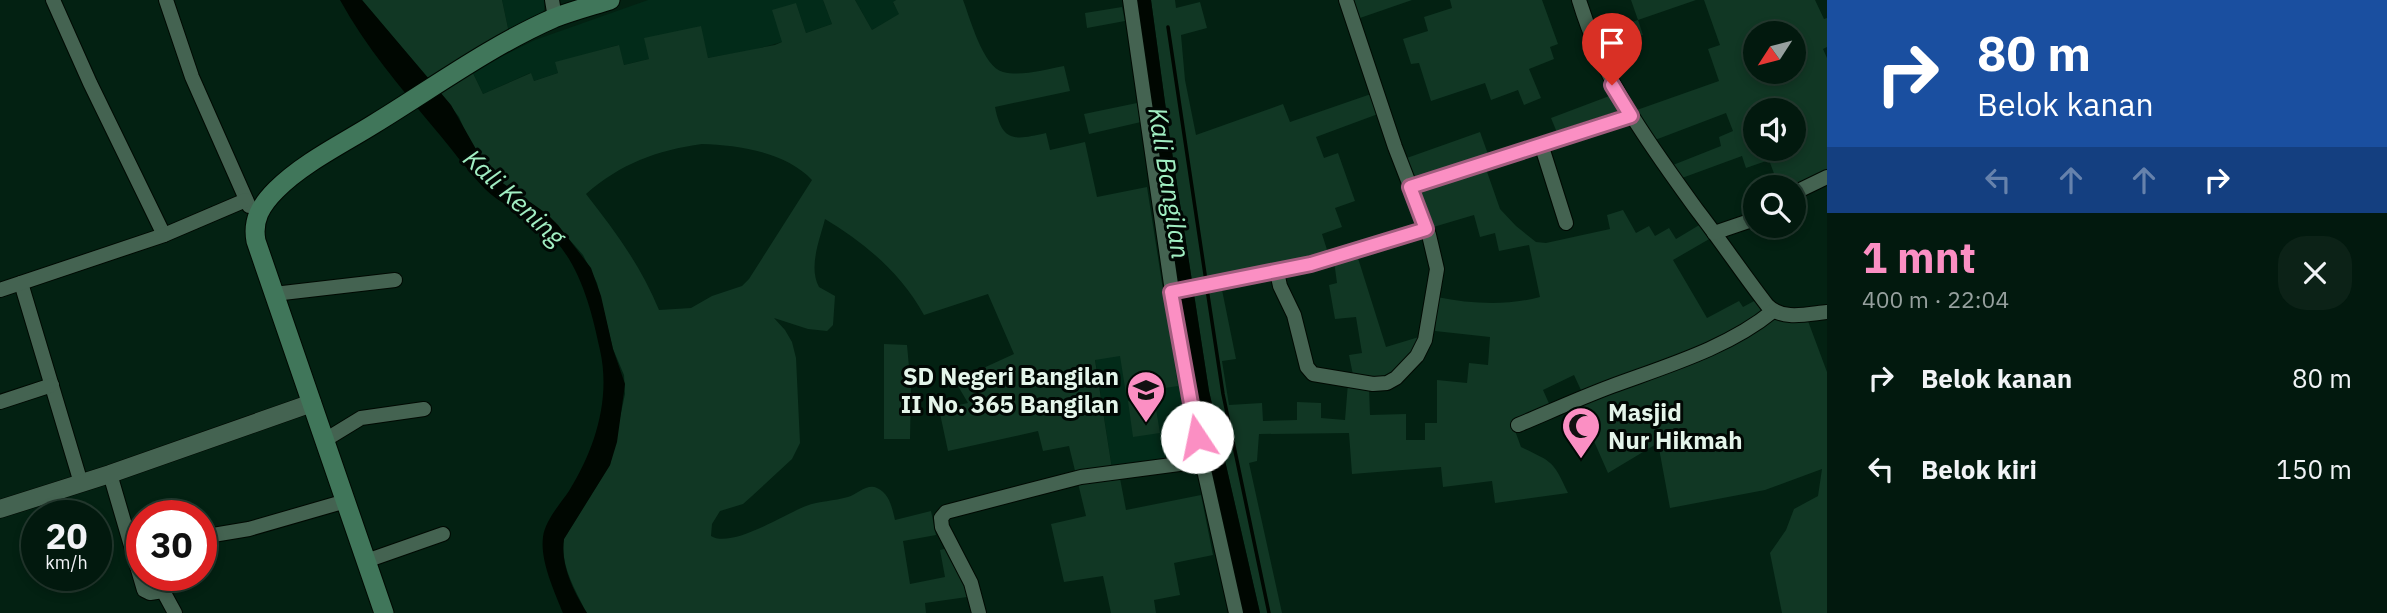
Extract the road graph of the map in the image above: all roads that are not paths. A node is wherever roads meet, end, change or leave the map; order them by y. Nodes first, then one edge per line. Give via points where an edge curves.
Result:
1 (53, 0) edge
2 (166, 0) edge
3 (610, 0) edge
4 (1130, 0) edge
5 (1346, 0) edge
6 (1579, 0) edge
7 (553, 9) edge
8 (1631, 116) junction
9 (1541, 144) junction
10 (1827, 177) edge
11 (1410, 187) junction
12 (1806, 187) edge
13 (246, 200) junction
14 (254, 221) junction
15 (1566, 223) dead end
16 (1743, 223) edge
17 (1426, 229) junction
18 (1714, 233) junction
19 (164, 235) junction
20 (1277, 272) junction
21 (395, 281) dead end
22 (21, 283) junction
23 (0, 290) edge
24 (1173, 291) junction
25 (274, 294) junction
26 (1773, 311) junction
27 (1827, 312) edge
28 (52, 385) junction
29 (0, 402) edge
30 (312, 403) junction
31 (424, 409) dead end
32 (1518, 425) dead end
33 (325, 440) junction
34 (1202, 461) junction
35 (110, 474) junction
36 (81, 483) junction
37 (346, 501) junction
38 (0, 509) edge
39 (217, 534) edge
40 (443, 534) dead end
41 (366, 561) junction
42 (175, 613) edge
43 (384, 613) edge
44 (979, 613) edge
45 (1236, 613) edge

1 - 19 street
2 - 13 street via 192,77
3 - 7 main road
4 - 24 street
5 - 11 street
6 - 8 street via 1602,63
7 - 14 main road via 303,169 276,189
8 - 9 street
8 - 18 street
9 - 11 street
9 - 15 street
10 - 12 street
11 - 17 street
13 - 14 street
13 - 19 street
14 - 25 main road
16 - 18 street
17 - 20 street
17 - 20 street via 1437,269 1427,333 1411,364 1387,383 1309,371
18 - 26 street
19 - 22 street
20 - 24 street
21 - 25 street
22 - 23 street
22 - 28 street
24 - 34 street
25 - 30 main road
26 - 27 street via 1784,315
26 - 32 street via 1689,357
28 - 29 street
28 - 36 street
30 - 33 main road
30 - 35 street
31 - 33 street via 361,418
33 - 37 main road
34 - 44 street via 1081,477 946,512 942,527 971,583
34 - 45 street
35 - 36 street
35 - 42 street via 144,590 163,591
36 - 38 street
37 - 39 street
37 - 41 main road
40 - 41 street
41 - 43 main road

